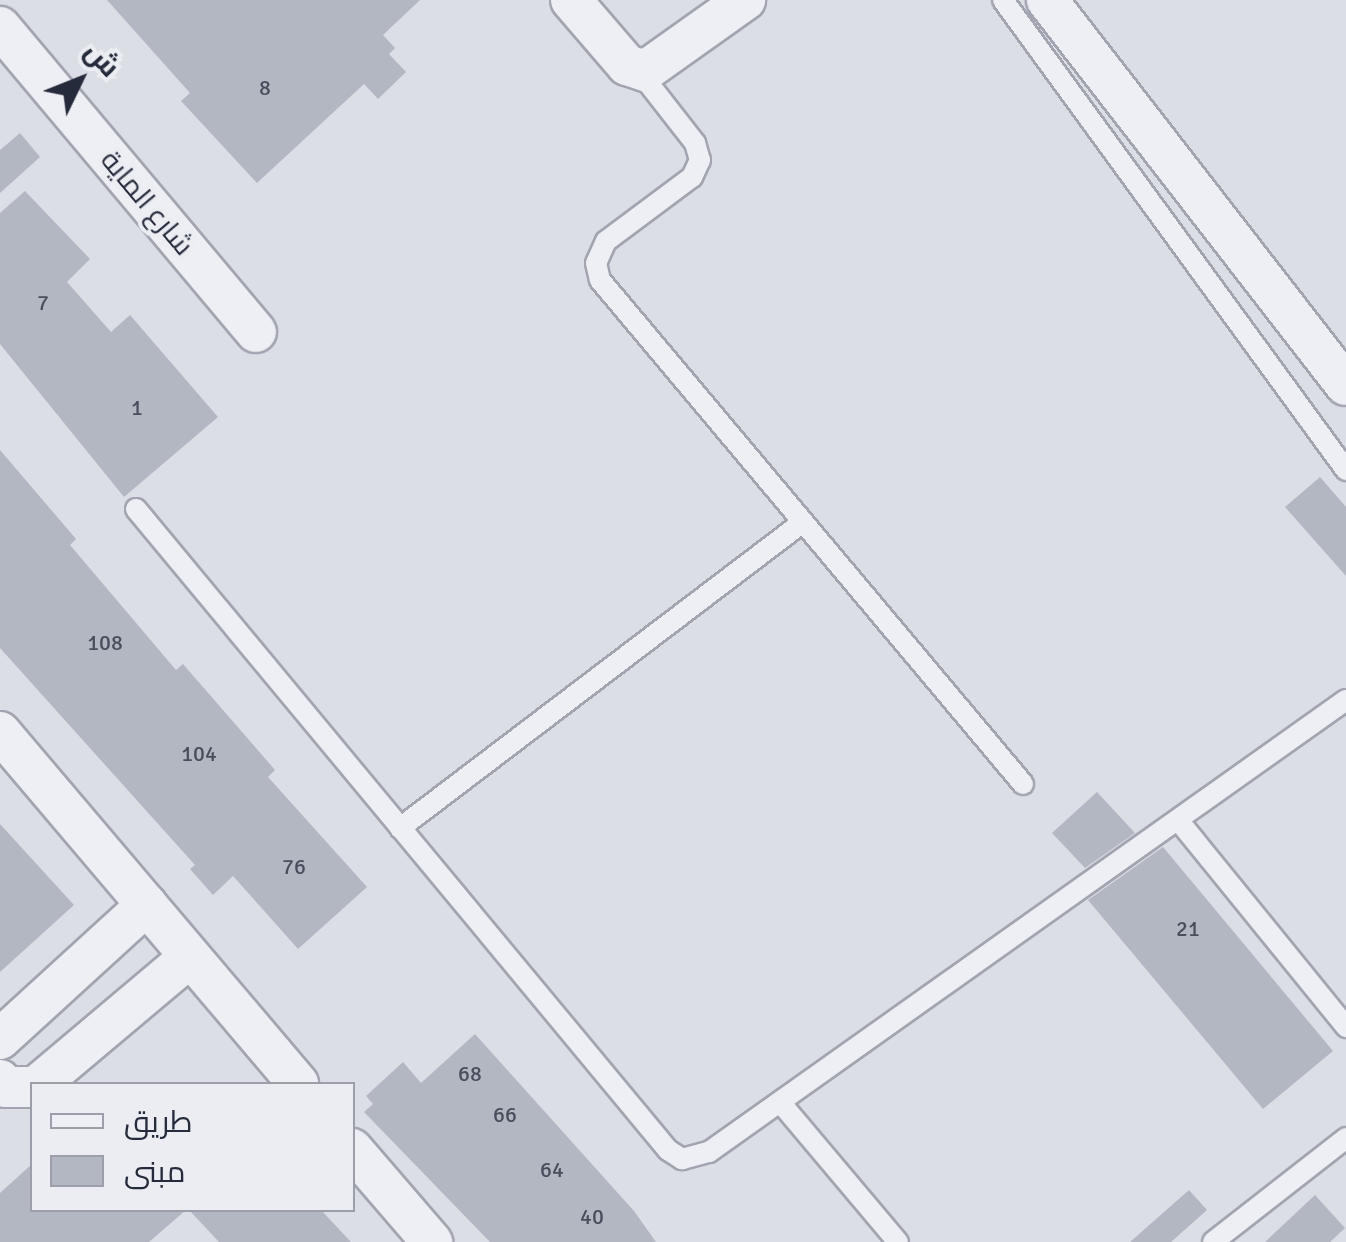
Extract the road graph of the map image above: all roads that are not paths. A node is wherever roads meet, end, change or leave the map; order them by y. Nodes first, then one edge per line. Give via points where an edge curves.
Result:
1 (571, 0) edge
2 (745, 0) edge
3 (1003, 0) edge
4 (1048, 0) edge
5 (0, 28) edge
6 (638, 70) junction
7 (256, 332) dead end
8 (1346, 385) edge
9 (1346, 470) edge
10 (136, 510) dead end
11 (803, 522) junction
12 (1346, 700) edge
13 (0, 732) edge
14 (1023, 784) dead end
15 (1178, 820) junction
16 (400, 828) junction
17 (147, 905) junction
18 (190, 957) junction
19 (1346, 1026) edge
20 (0, 1039) edge
21 (0, 1080) edge
22 (41, 1082) edge
23 (296, 1082) edge
24 (30, 1086) edge
25 (780, 1102) junction
26 (1346, 1138) edge
27 (355, 1152) edge
28 (432, 1242) edge
29 (898, 1242) edge
30 (1213, 1242) edge

1 - 6 street
2 - 6 street via 658,66
3 - 9 lane
4 - 8 street
5 - 7 street, شارع الماية
6 - 11 lane via 695,143 700,160 692,176 606,241 596,272
10 - 16 lane
11 - 14 lane
11 - 16 lane
12 - 15 lane
13 - 17 street
15 - 19 lane
15 - 25 lane
16 - 25 lane via 674,1155 700,1158
17 - 18 street
17 - 20 street
18 - 22 street
18 - 23 street
21 - 24 street via 6,1087
25 - 29 lane
26 - 30 lane
27 - 28 street

